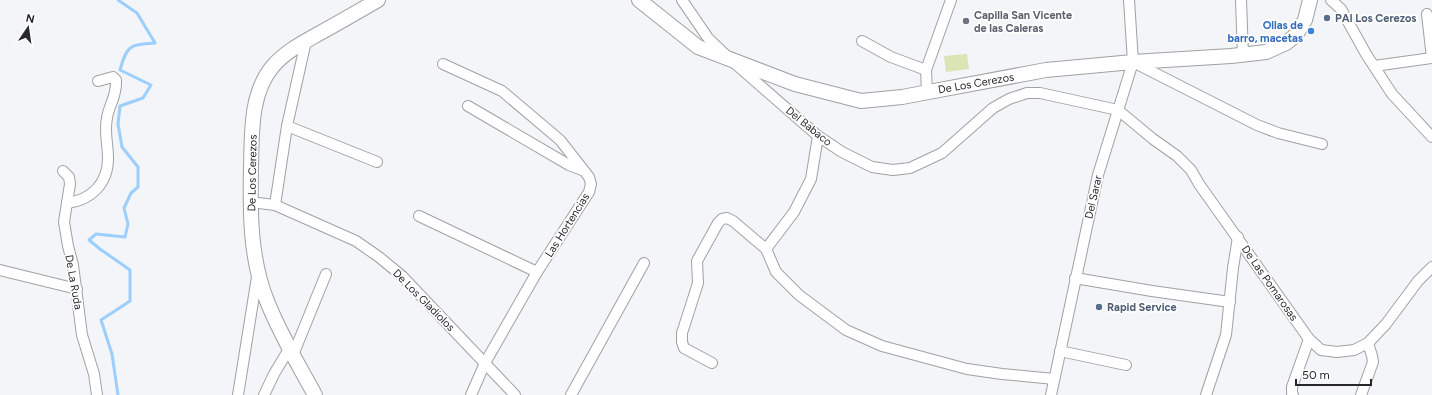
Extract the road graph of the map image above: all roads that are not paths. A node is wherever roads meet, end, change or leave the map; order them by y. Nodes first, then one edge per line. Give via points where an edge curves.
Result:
1 (378, 0) edge
2 (638, 0) edge
3 (682, 0) edge
4 (951, 0) edge
5 (1129, 0) edge
6 (1241, 0) edge
7 (1310, 0) edge
8 (1331, 0) edge
9 (1427, 14) dead end
10 (306, 41) junction
11 (862, 41) dead end
12 (1243, 55) junction
13 (1432, 58) edge
14 (731, 60) junction
15 (1133, 62) junction
16 (443, 64) dead end
17 (1374, 66) junction
18 (926, 70) junction
19 (98, 81) dead end
20 (927, 91) junction
21 (468, 106) dead end
22 (1118, 110) junction
23 (287, 126) junction
24 (818, 136) junction
25 (1432, 137) edge
26 (1322, 144) dead end
27 (377, 162) dead end
28 (64, 171) dead end
29 (584, 171) junction
30 (250, 202) junction
31 (67, 203) junction
32 (274, 205) junction
33 (419, 216) dead end
34 (1238, 237) junction
35 (766, 250) junction
36 (644, 263) dead end
37 (1432, 267) edge
38 (0, 270) edge
39 (537, 272) junction
40 (258, 273) junction
41 (326, 274) dead end
42 (1075, 278) junction
43 (77, 289) junction
44 (1230, 302) junction
45 (1309, 339) junction
46 (1368, 343) junction
47 (1060, 351) junction
48 (291, 352) junction
49 (485, 363) junction
50 (712, 364) dead end
51 (1126, 365) dead end
52 (1054, 379) junction
53 (97, 395) edge
54 (238, 395) edge
55 (264, 395) edge
56 (316, 395) edge
57 (472, 395) edge
58 (515, 395) edge
59 (571, 395) edge
60 (1051, 395) edge
61 (1206, 395) edge
62 (1293, 395) edge
63 (1361, 395) edge

1 - 10 street, De Los Cerezos
2 - 14 street, De Los Cerezos via 698,47
3 - 14 street, Del Babaco via 708,38
4 - 18 street
5 - 15 street, Del Sarar
6 - 12 street
7 - 12 street, De Los Cerezos via 1305,20 1296,35 1286,43 1266,52
8 - 17 street via 1341,9
9 - 13 street
10 - 23 street
10 - 30 street, De Los Cerezos via 274,65 262,82 252,128
11 - 18 street via 891,57
12 - 15 street, De Los Cerezos
13 - 17 street
14 - 20 street, De Los Cerezos via 795,84 861,101 902,97
14 - 24 street, Del Babaco
15 - 20 street, De Los Cerezos via 1044,70
15 - 22 street, Del Sarar
15 - 26 street via 1257,125
16 - 29 street, Las Hortencias via 502,91 560,140
17 - 25 street via 1392,94
18 - 20 street
19 - 31 street via 110,77 116,80 114,100 107,117 107,170 100,185 92,194 79,202
21 - 29 street via 569,165
22 - 24 street, Del Babaco via 1040,93 1027,93 1009,98 993,108 942,154 910,168 893,170 872,167
22 - 34 street, De Las Pomarosas via 1191,170
22 - 42 street, Del Sarar via 1098,175
23 - 27 street
23 - 32 street
24 - 35 street via 811,179 794,212
28 - 31 street, De La Ruda via 69,177 70,184
29 - 39 street, Las Hortencias via 591,184 589,192
30 - 32 street, De Los Gladiolos
30 - 40 street, De Los Cerezos
31 - 43 street, De La Ruda via 64,222
32 - 49 street, De Los Gladiolos via 356,242 378,257 402,276
33 - 39 street
34 - 44 street
34 - 45 street, De Las Pomarosas
35 - 50 street via 727,218 718,223 697,261 698,283 682,333 682,342 684,348
35 - 52 street via 776,272 799,295 846,330 864,339 893,350 967,369
36 - 59 street
37 - 46 street, De Las Pomarosas
38 - 43 street
39 - 49 street, Las Hortencias
40 - 48 street, De Los Cerezos via 267,301
40 - 54 street
41 - 48 street
42 - 44 street
42 - 47 street, Del Sarar
43 - 53 street, De La Ruda via 82,335 94,374
44 - 61 street via 1226,335
45 - 46 street, De Las Pomarosas via 1321,350 1337,352 1354,350
45 - 62 street via 1292,387
46 - 63 street via 1372,362
47 - 51 street
47 - 52 street, Del Sarar
48 - 55 street via 274,374
48 - 56 street, De Los Cerezos
49 - 57 street, Las Hortencias
49 - 58 street, De Los Gladiolos
52 - 60 street, Del Sarar

